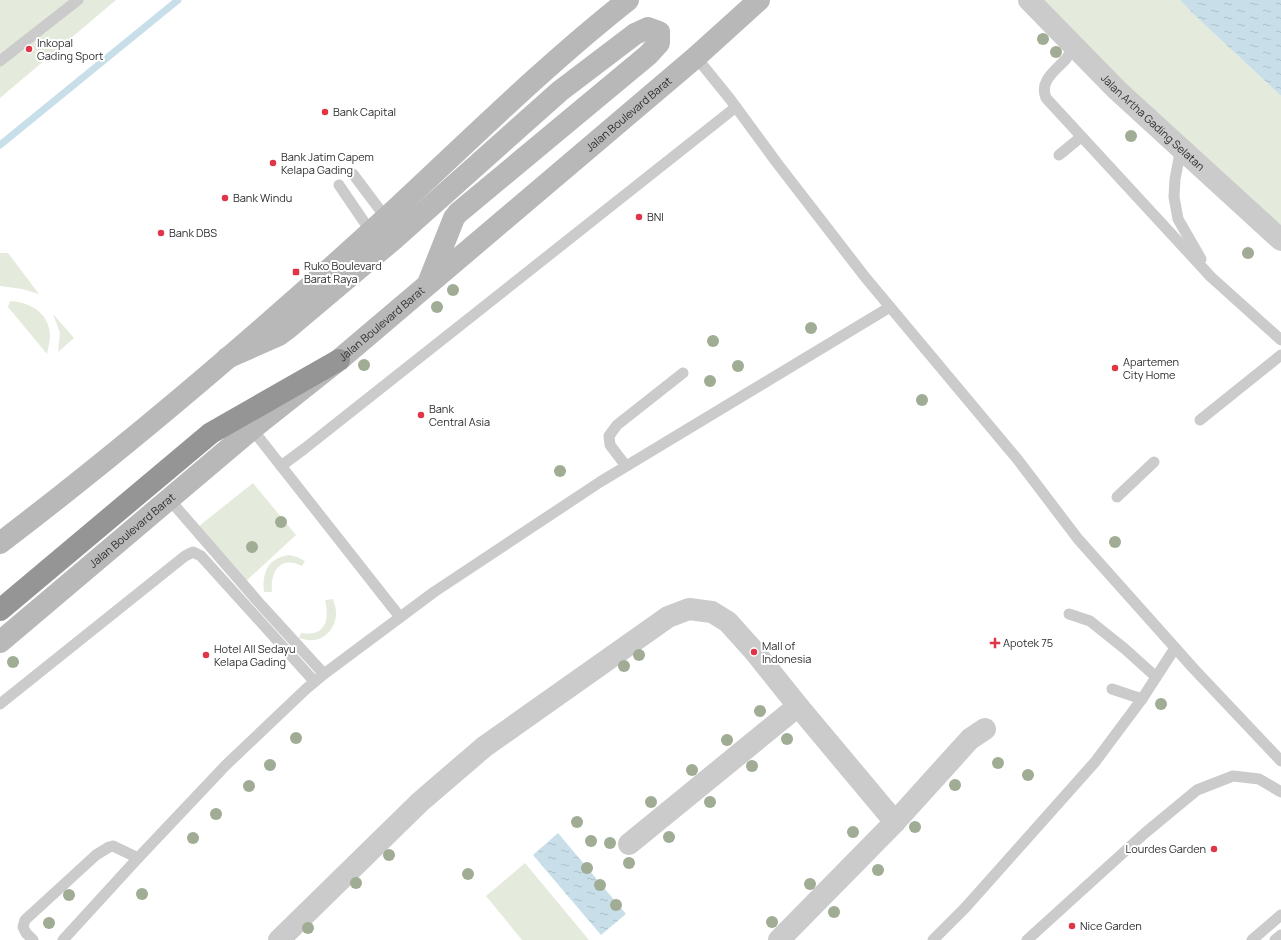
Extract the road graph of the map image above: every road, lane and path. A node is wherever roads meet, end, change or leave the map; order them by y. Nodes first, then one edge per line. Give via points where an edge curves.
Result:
1 (78, 0) edge
2 (628, 0) edge
3 (759, 0) edge
4 (1029, 0) edge
5 (1074, 46) junction
6 (696, 57) junction
7 (0, 61) edge
8 (736, 107) junction
9 (1081, 136) junction
10 (1181, 148) junction
11 (1059, 155) dead end
12 (353, 174) dead end
13 (339, 185) dead end
14 (378, 225) junction
15 (1281, 240) edge
16 (1211, 277) junction
17 (428, 284) junction
18 (890, 307) junction
19 (1281, 340) edge
20 (1281, 355) edge
21 (227, 358) junction
22 (339, 360) junction
23 (683, 373) dead end
24 (1200, 420) dead end
25 (252, 429) junction
26 (1154, 462) dead end
27 (281, 466) junction
28 (626, 466) junction
29 (1116, 497) dead end
30 (169, 499) junction
31 (0, 543) edge
32 (0, 610) edge
33 (1069, 614) dead end
34 (400, 617) junction
35 (0, 642) edge
36 (1175, 648) junction
37 (324, 674) junction
38 (1156, 677) junction
39 (314, 681) junction
40 (1112, 689) dead end
41 (1142, 699) junction
42 (0, 704) edge
43 (798, 706) junction
44 (985, 729) dead end
45 (1281, 760) edge
46 (1281, 792) edge
47 (895, 822) junction
48 (629, 844) dead end
49 (138, 858) junction
50 (1281, 915) edge
51 (1281, 935) edge
52 (33, 940) edge
53 (63, 940) edge
54 (279, 940) edge
55 (779, 940) edge
56 (933, 940) edge
57 (1028, 940) edge
58 (1252, 940) edge
59 (1276, 940) edge

1 - 7 lane
2 - 14 main road via 545,69
3 - 6 main road, Jalan Boulevard Barat
4 - 5 street, Jalan Artha Gading Selatan
5 - 9 lane via 1044,84 1044,92 1056,110
5 - 10 street, Jalan Artha Gading Selatan via 1117,90
6 - 8 lane
6 - 17 main road, Jalan Boulevard Barat
8 - 18 lane via 777,164
8 - 27 lane
9 - 11 lane
9 - 16 lane
10 - 15 street, Jalan Artha Gading Selatan
10 - 16 lane via 1174,197 1178,219
12 - 14 lane via 374,200
13 - 14 lane
14 - 21 main road
16 - 19 lane
17 - 21 main road via 458,213 648,55 658,43 659,32 648,28 635,34 560,91 394,239 287,329
17 - 22 main road, Jalan Boulevard Barat
18 - 28 lane
18 - 36 lane via 1018,460 1078,539
20 - 24 lane
21 - 31 main road via 76,485
22 - 25 main road, Jalan Boulevard Barat
22 - 32 highway via 211,433
23 - 28 lane via 617,425 609,436 610,446
25 - 27 lane
25 - 30 main road, Jalan Boulevard Barat
26 - 29 lane
27 - 34 lane
28 - 34 lane
30 - 35 main road, Jalan Boulevard Barat
30 - 37 lane
33 - 38 lane via 1090,621
34 - 37 lane
36 - 38 lane
36 - 45 lane
37 - 39 lane
38 - 41 lane
39 - 42 lane via 201,556 193,552
39 - 49 lane via 226,765
40 - 41 lane
41 - 56 lane via 1095,762 965,908
43 - 47 street
43 - 48 street
43 - 54 street via 728,622 712,612 689,609 668,617 484,747 420,802
44 - 47 street via 970,739
46 - 57 lane via 1259,779 1233,776 1197,790 1145,833
47 - 55 street
49 - 52 lane via 113,846 96,855 25,920 23,927
49 - 53 lane
50 - 58 lane
51 - 59 lane

